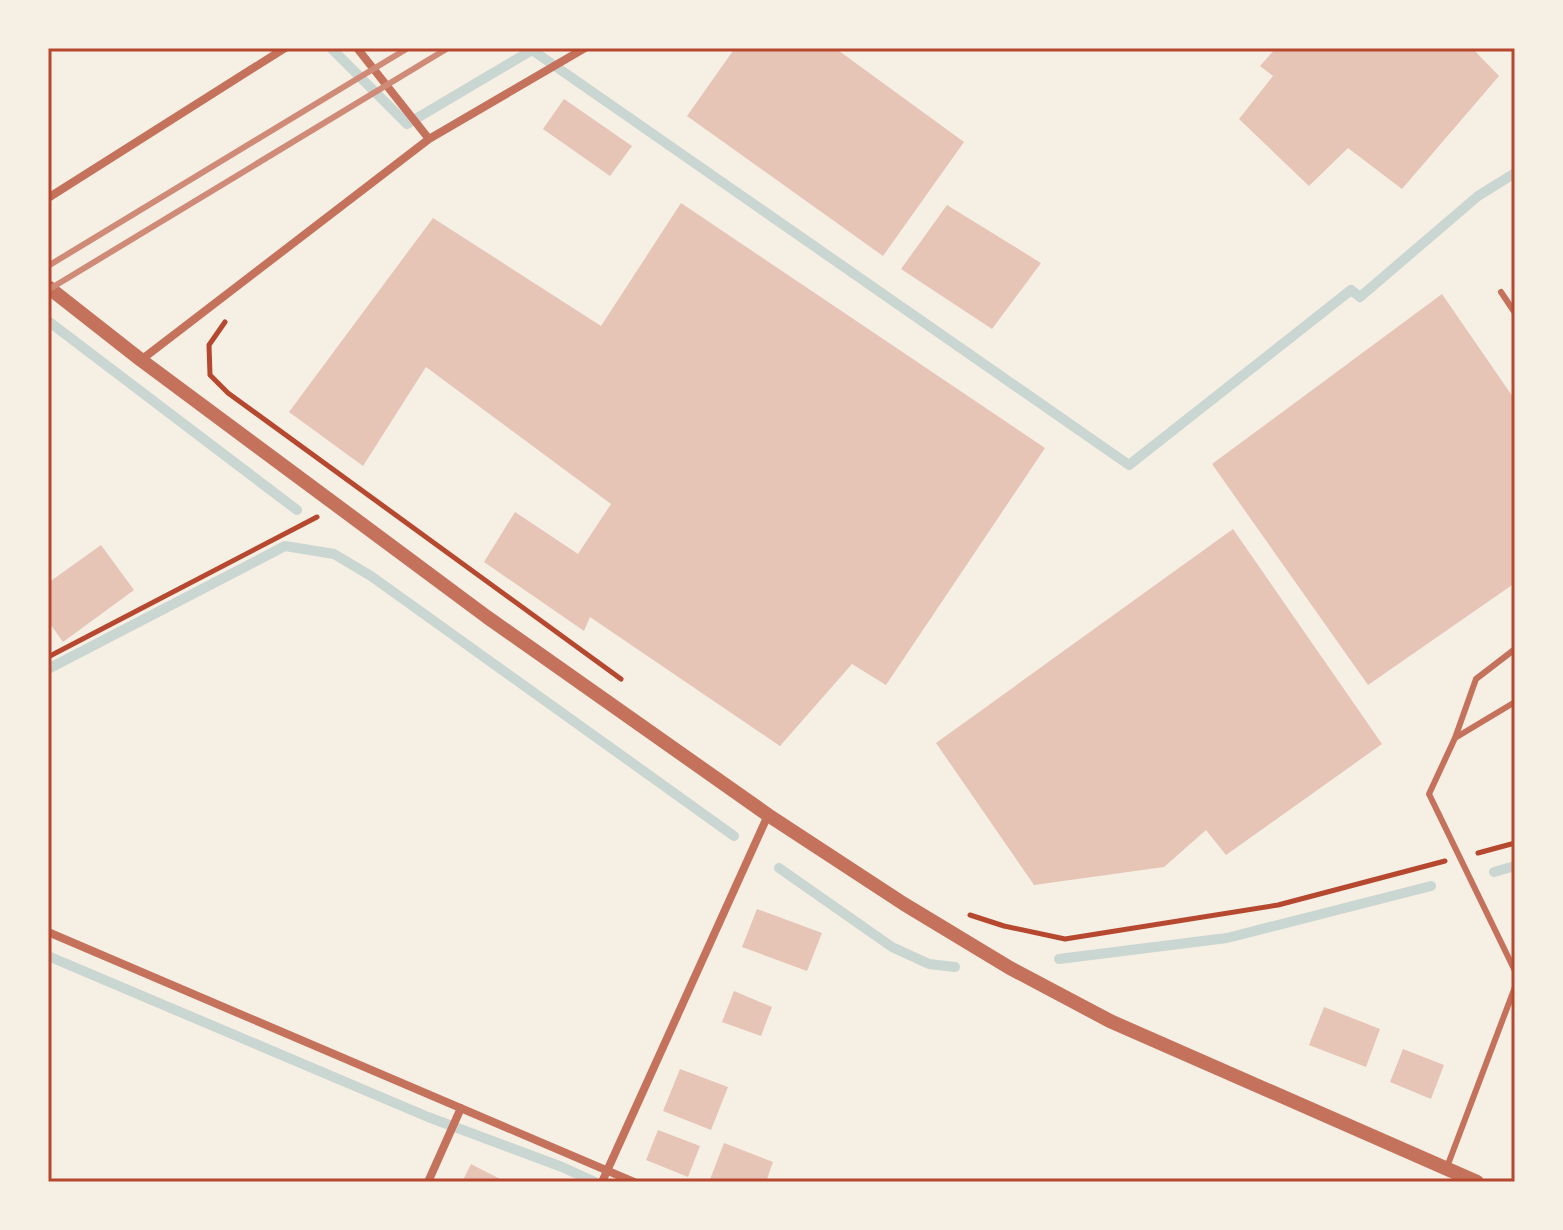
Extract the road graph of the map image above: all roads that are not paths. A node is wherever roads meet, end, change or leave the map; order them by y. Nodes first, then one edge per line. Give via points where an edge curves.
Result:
1 (285, 48) edge
2 (357, 48) edge
3 (585, 48) edge
4 (429, 139) junction
5 (48, 198) edge
6 (48, 287) edge
7 (1501, 292) dead end
8 (1515, 313) edge
9 (141, 360) junction
10 (1515, 649) edge
11 (1515, 702) edge
12 (1455, 738) junction
13 (768, 815) junction
14 (48, 932) edge
15 (1515, 971) edge
16 (1515, 987) edge
17 (461, 1108) junction
18 (607, 1171) junction
19 (1444, 1176) edge
20 (428, 1182) edge
21 (602, 1182) edge
22 (634, 1182) edge
23 (1477, 1182) edge

1 - 5 street
2 - 4 street
3 - 4 street
4 - 9 street
6 - 9 street
7 - 8 lane
9 - 13 street via 487,617
10 - 12 lane via 1476,679
11 - 12 lane
12 - 15 lane via 1429,794
13 - 18 street
13 - 19 street via 1010,968 1110,1021
14 - 17 street
16 - 19 lane
17 - 18 street
17 - 20 street
18 - 21 street
18 - 22 street
19 - 23 street

